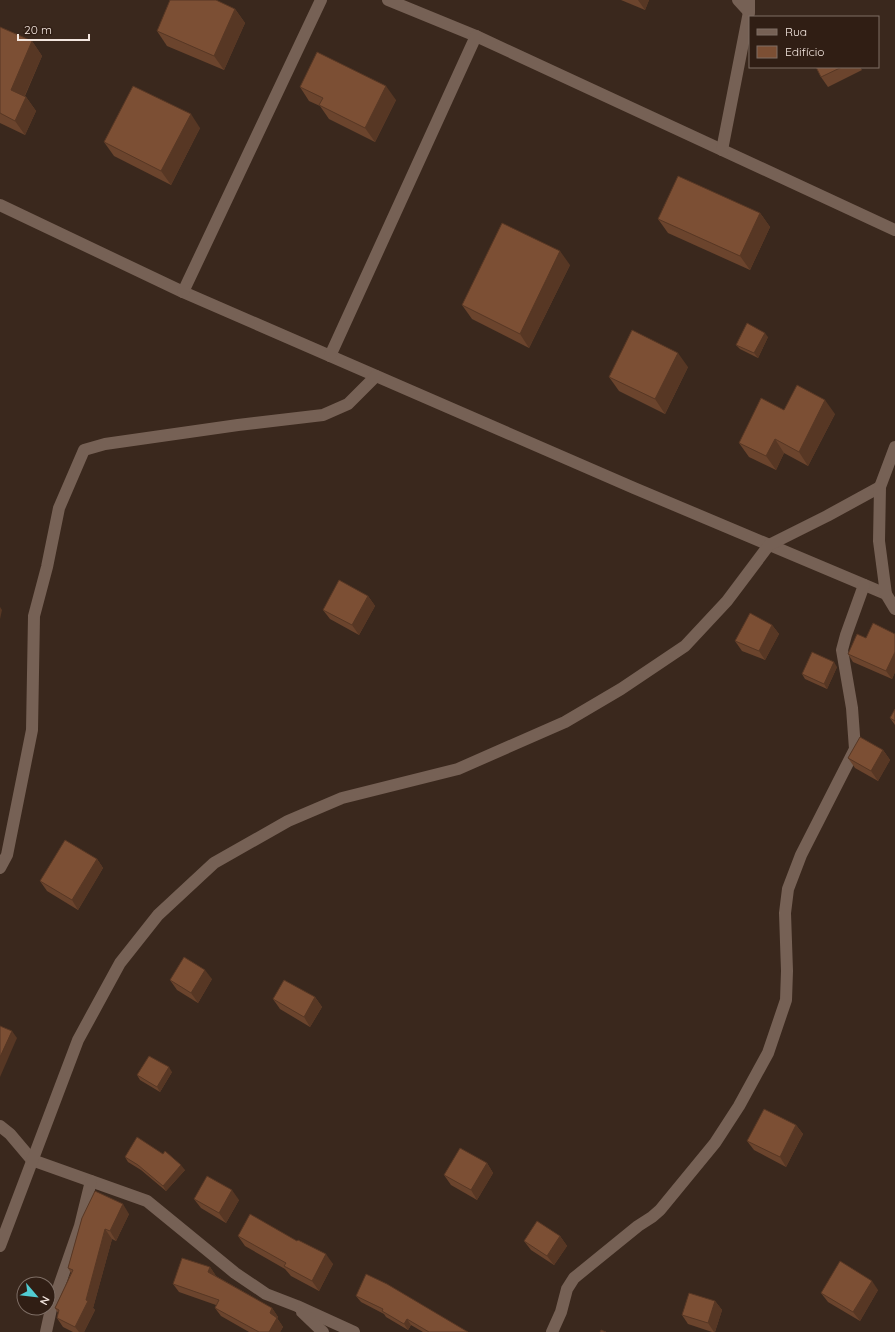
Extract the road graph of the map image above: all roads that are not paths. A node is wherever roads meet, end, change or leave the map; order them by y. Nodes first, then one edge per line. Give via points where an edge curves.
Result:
1 (321, 0) edge
2 (388, 0) edge
3 (738, 0) edge
4 (749, 0) edge
5 (749, 12) junction
6 (476, 36) junction
7 (722, 150) junction
8 (0, 205) edge
9 (895, 230) edge
10 (182, 292) junction
11 (330, 356) junction
12 (376, 376) junction
13 (895, 447) edge
14 (880, 487) junction
15 (769, 545) junction
16 (864, 586) junction
17 (886, 594) junction
18 (895, 609) edge
19 (0, 868) edge
20 (0, 1126) edge
21 (32, 1160) junction
22 (91, 1181) junction
23 (0, 1246) edge
24 (297, 1306) junction
25 (46, 1332) edge
26 (322, 1332) edge
27 (354, 1332) edge
28 (552, 1332) edge

1 - 10 street
2 - 6 street
3 - 5 street
4 - 5 street
5 - 7 street
6 - 7 street
6 - 11 street
7 - 9 street
8 - 10 street
10 - 11 street
11 - 12 street
12 - 15 street
12 - 19 street via 348,404 323,415 113,443 84,450 59,508 34,616 32,730 7,855
13 - 14 street
14 - 15 street
14 - 17 street via 879,541
15 - 16 street
15 - 21 street via 726,601 685,646 621,689 565,722 458,769 342,798 288,820 214,863 158,915 120,963 78,1040
16 - 17 street
16 - 28 street via 842,650 852,708 855,749 801,856 788,889 785,913 786,1000 768,1053 715,1143 660,1210 574,1278 567,1289
17 - 18 street
20 - 21 street
21 - 22 street
21 - 23 street
22 - 24 street via 147,1201 235,1273 266,1294
22 - 25 street via 80,1226
24 - 26 street
24 - 27 street

